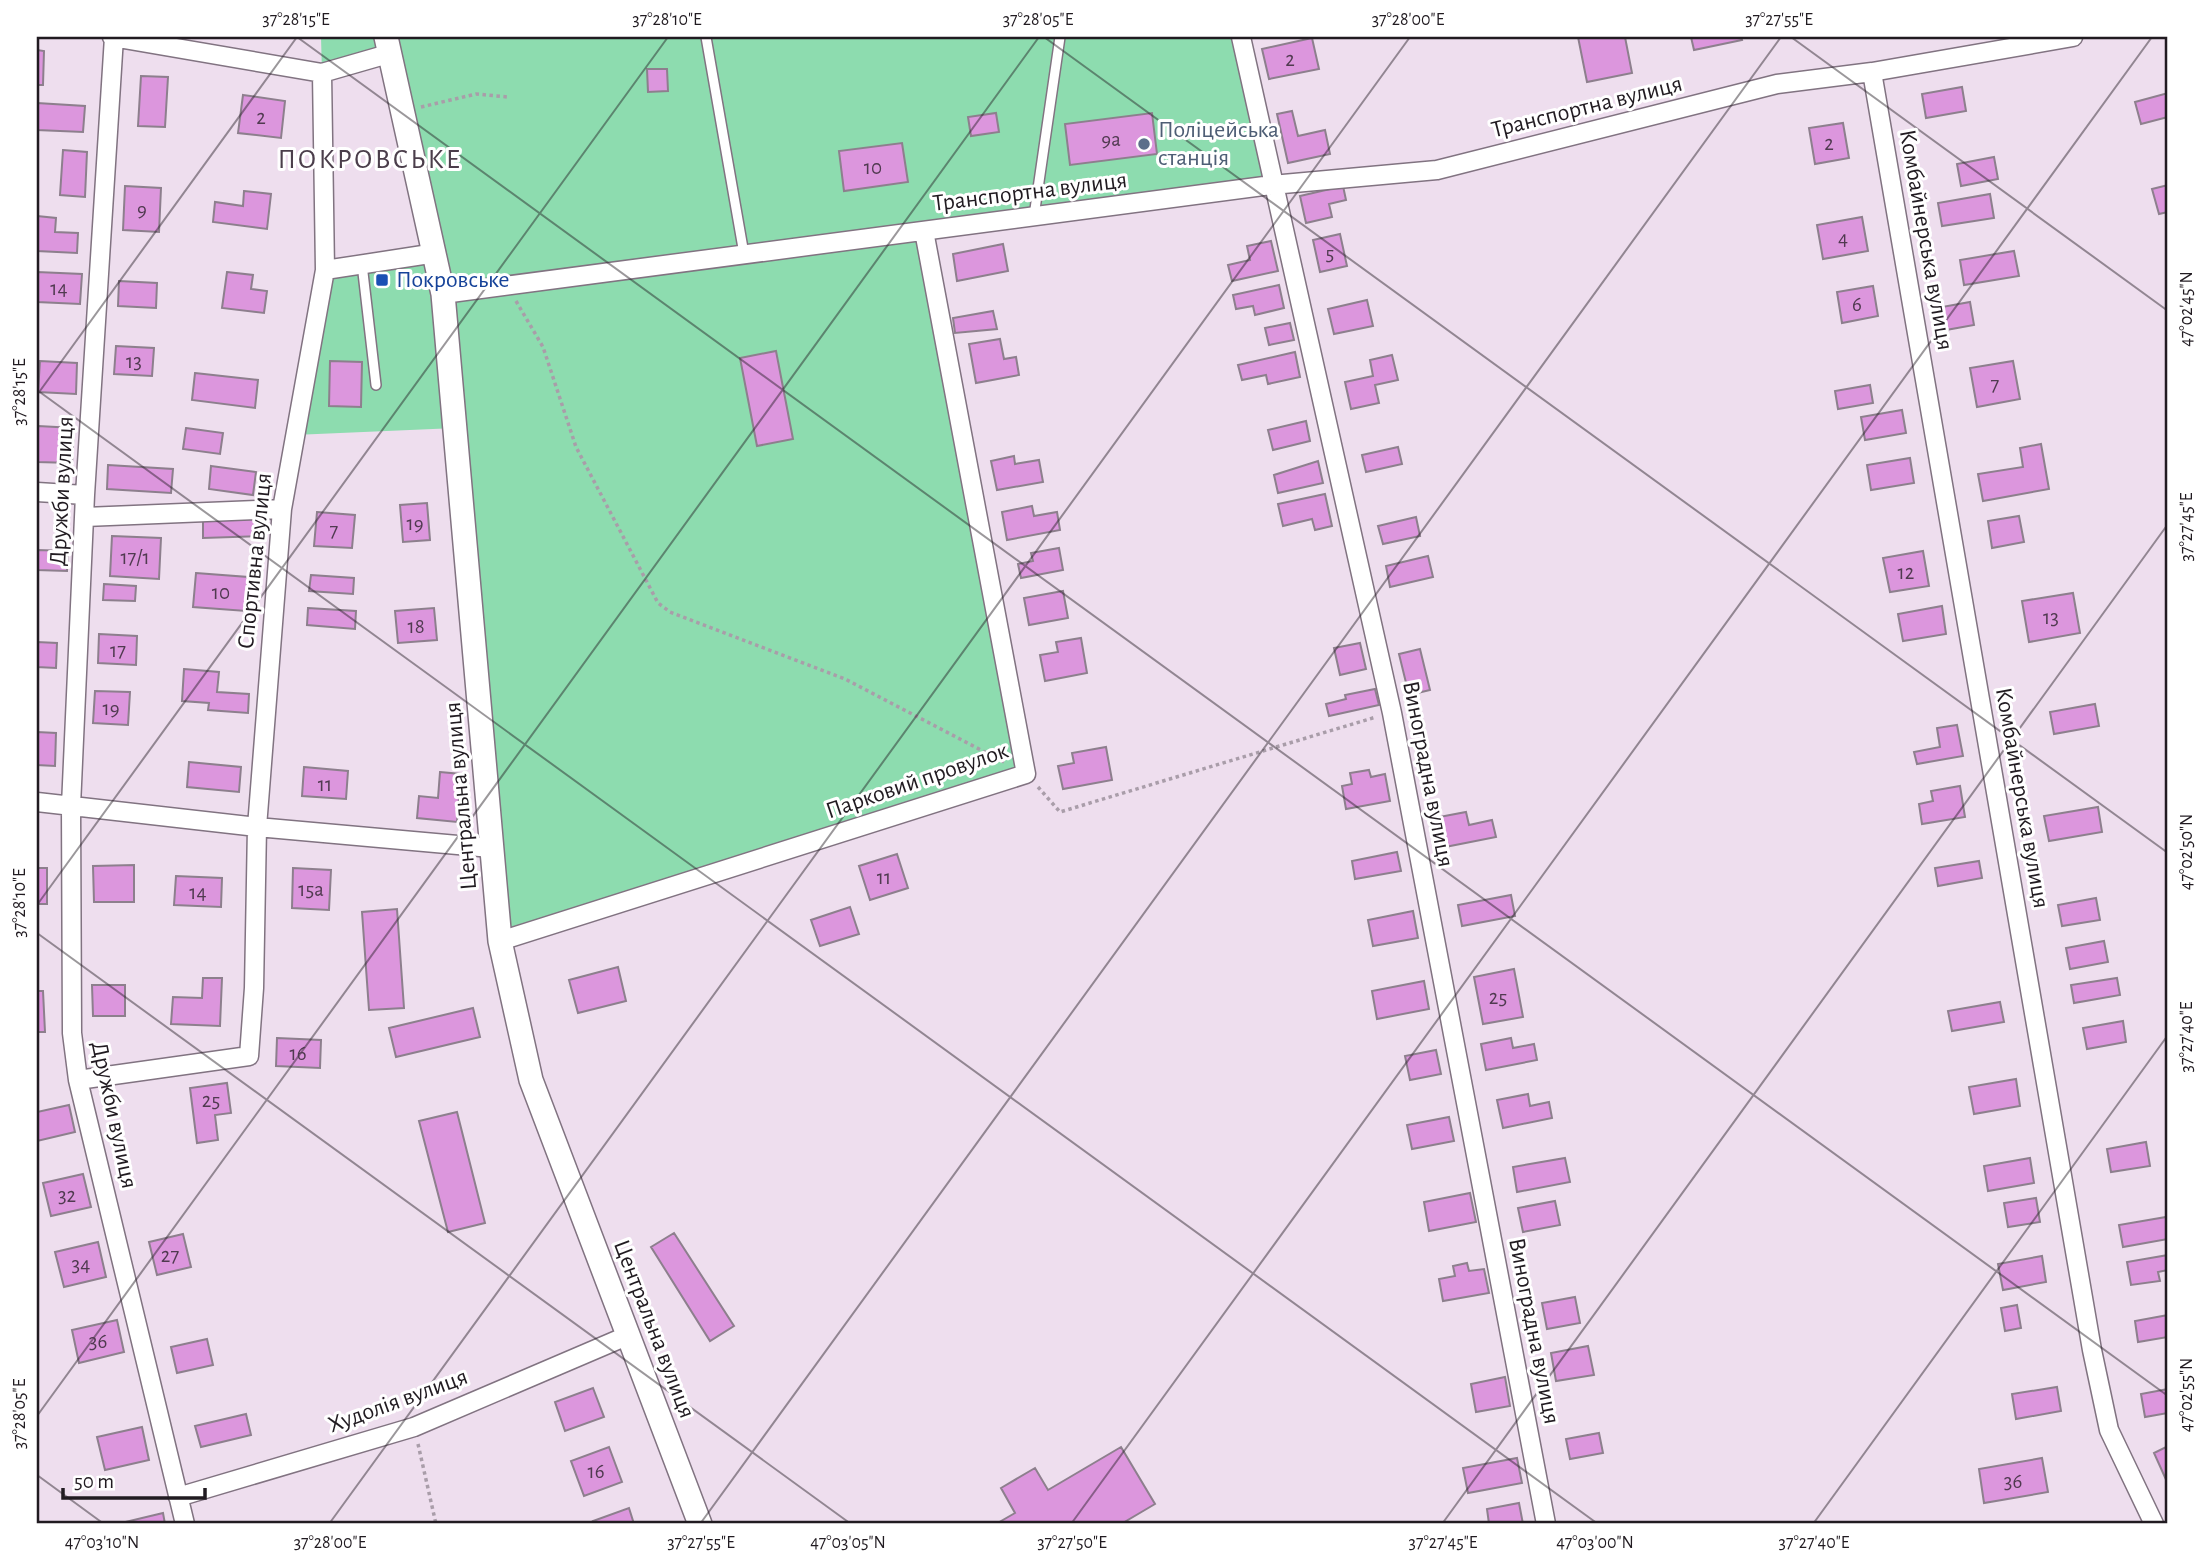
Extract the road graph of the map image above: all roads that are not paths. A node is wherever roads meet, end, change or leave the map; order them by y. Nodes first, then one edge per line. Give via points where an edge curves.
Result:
1 (113, 37) edge
2 (706, 37) edge
3 (1060, 37) edge
4 (1241, 37) edge
5 (2073, 37) edge
6 (387, 45) edge
7 (1872, 72) junction
8 (322, 73) junction
9 (1272, 185) junction
10 (1034, 216) junction
11 (923, 231) junction
12 (436, 253) junction
13 (744, 254) junction
14 (362, 264) junction
15 (325, 270) junction
16 (443, 293) junction
17 (376, 385) dead end
18 (37, 492) edge
19 (85, 495) junction
20 (282, 509) junction
21 (85, 517) junction
22 (37, 802) edge
23 (71, 806) junction
24 (257, 827) junction
25 (491, 848) junction
26 (500, 941) junction
27 (78, 1080) junction
28 (629, 1335) junction
29 (178, 1497) junction
30 (185, 1524) edge
31 (700, 1524) edge
32 (1546, 1524) edge
33 (2154, 1524) edge

1 - 8 street
1 - 19 street, Дружби вулиця
2 - 13 lane
3 - 10 lane
4 - 9 street, Виноградна вулиця
5 - 7 street, Транспортна вулиця
6 - 8 street
6 - 12 street, Центральна вулиця
7 - 9 street, Транспортна вулиця via 1777,84 1437,170
7 - 33 street, Комбайнерська вулиця via 2092,1350 2109,1430
8 - 15 street, Спортивна вулиця
9 - 10 street, Транспортна вулиця
9 - 32 street, Виноградна вулиця via 1392,713
10 - 11 street, Транспортна вулиця
11 - 13 street, Транспортна вулиця
11 - 26 street, Парковий провулок via 1026,774
12 - 14 street
12 - 16 street, Центральна вулиця
13 - 16 street, Транспортна вулиця
14 - 15 street
14 - 17 lane
15 - 20 street, Спортивна вулиця
16 - 25 street, Центральна вулиця
18 - 19 street
19 - 21 street, Дружби вулиця
20 - 21 street
20 - 24 street, Спортивна вулиця
21 - 23 street, Дружби вулиця
22 - 23 street
23 - 24 street
23 - 27 street, Дружби вулиця via 72,1033
24 - 25 street
24 - 27 street, Спортивна вулиця via 249,1056
25 - 26 street, Центральна вулиця
26 - 28 street, Центральна вулиця via 531,1080
27 - 29 street, Дружби вулиця
28 - 29 street, Худолія вулиця via 414,1427
28 - 31 street, Центральна вулиця
29 - 30 street, Дружби вулиця

